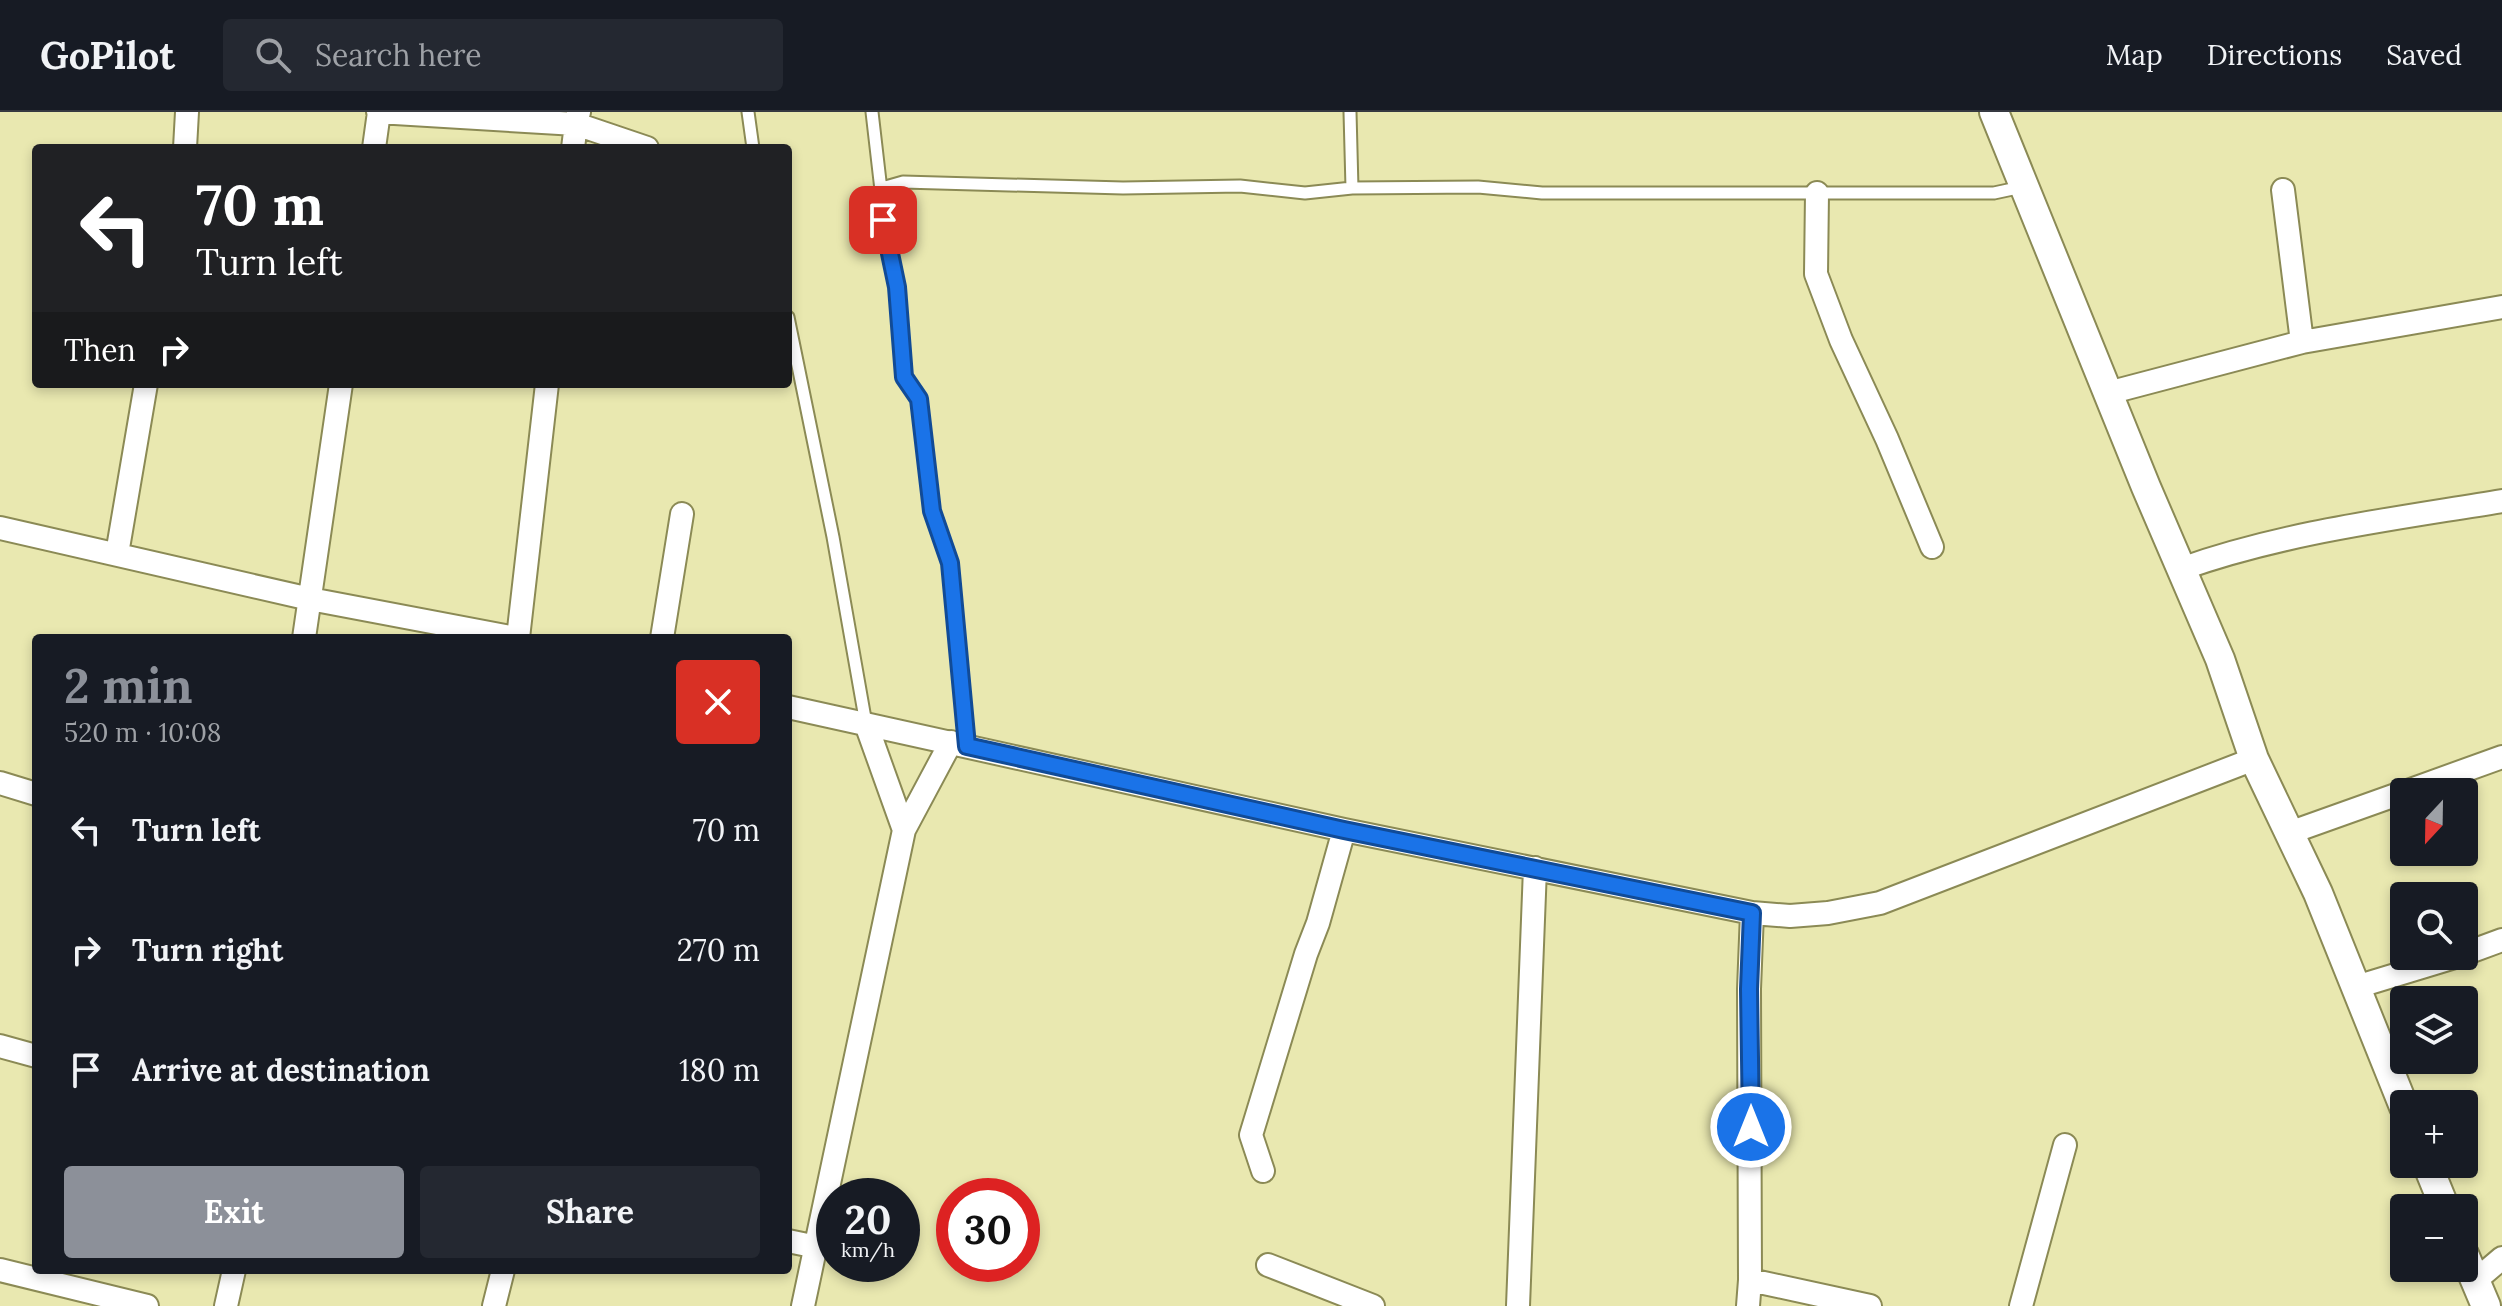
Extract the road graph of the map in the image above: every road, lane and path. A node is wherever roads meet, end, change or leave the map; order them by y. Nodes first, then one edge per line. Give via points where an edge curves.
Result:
1 (187, 112) edge
2 (379, 112) edge
3 (748, 112) edge
4 (872, 112) edge
5 (1350, 112) edge
6 (1994, 112) edge
7 (578, 118) edge
8 (185, 144) edge
9 (375, 144) edge
10 (574, 144) edge
11 (638, 144) edge
12 (752, 144) edge
13 (2024, 187) junction
14 (1352, 188) junction
15 (881, 190) junction
16 (2283, 190) dead end
17 (1817, 193) junction
18 (2502, 307) edge
19 (792, 337) edge
20 (2302, 342) junction
21 (145, 388) edge
22 (340, 388) edge
23 (547, 388) edge
24 (2108, 393) junction
25 (2502, 501) edge
26 (682, 514) dead end
27 (0, 528) edge
28 (1932, 547) dead end
29 (117, 554) junction
30 (2181, 569) junction
31 (310, 599) junction
32 (305, 634) edge
33 (496, 634) edge
34 (517, 634) edge
35 (663, 634) edge
36 (792, 708) edge
37 (866, 724) junction
38 (959, 744) junction
39 (2502, 757) edge
40 (2254, 759) junction
41 (2443, 778) edge
42 (0, 783) edge
43 (32, 793) edge
44 (2390, 797) edge
45 (904, 830) junction
46 (1344, 830) junction
47 (2289, 833) junction
48 (1535, 868) junction
49 (1752, 913) junction
50 (2502, 940) edge
51 (2478, 949) edge
52 (2412, 970) edge
53 (2356, 987) junction
54 (0, 1046) edge
55 (32, 1055) edge
56 (2397, 1090) edge
57 (2065, 1145) dead end
58 (1263, 1171) dead end
59 (831, 1178) edge
60 (792, 1242) edge
61 (816, 1247) edge
62 (816, 1251) edge
63 (2502, 1258) edge
64 (1268, 1265) dead end
65 (0, 1270) edge
66 (233, 1274) edge
67 (502, 1274) edge
68 (1750, 1280) junction
69 (2480, 1293) edge
70 (124, 1303) edge
71 (147, 1306) edge
72 (226, 1306) edge
73 (494, 1306) edge
74 (803, 1306) edge
75 (1373, 1306) edge
76 (1518, 1306) edge
77 (1748, 1306) edge
78 (1870, 1306) edge
79 (2021, 1306) edge

1 - 8 street
2 - 7 street
2 - 9 street
3 - 12 lane
4 - 15 lane
5 - 14 lane
6 - 13 street
7 - 10 street
7 - 11 street
13 - 17 lane via 1994,193
13 - 24 street
14 - 15 lane via 1305,193 1240,186 903,182
14 - 17 lane
15 - 38 lane via 897,287 904,377 919,399 932,511 950,563
16 - 20 street
17 - 28 street via 1816,274
18 - 20 street
19 - 37 lane
20 - 24 street
21 - 29 street
22 - 31 street
23 - 34 street
24 - 30 street
25 - 30 street via 2294,535
26 - 35 street
27 - 29 street
29 - 31 street
30 - 40 street via 2220,659
31 - 32 street
31 - 33 street
36 - 37 street
37 - 38 street
37 - 45 street
38 - 45 street
38 - 46 street
39 - 41 street
40 - 47 street
40 - 49 street via 1880,903 1790,916
42 - 43 street
44 - 47 street
45 - 59 street
46 - 48 street
46 - 58 street via 1251,1135
47 - 53 street
48 - 49 street
48 - 76 street
49 - 68 street
50 - 51 street
52 - 53 street
53 - 56 street
54 - 55 street
57 - 79 street
60 - 61 street
62 - 74 street
63 - 69 street
64 - 75 street
65 - 70 street
66 - 72 street
67 - 73 street
68 - 77 street
68 - 78 street
70 - 71 street

